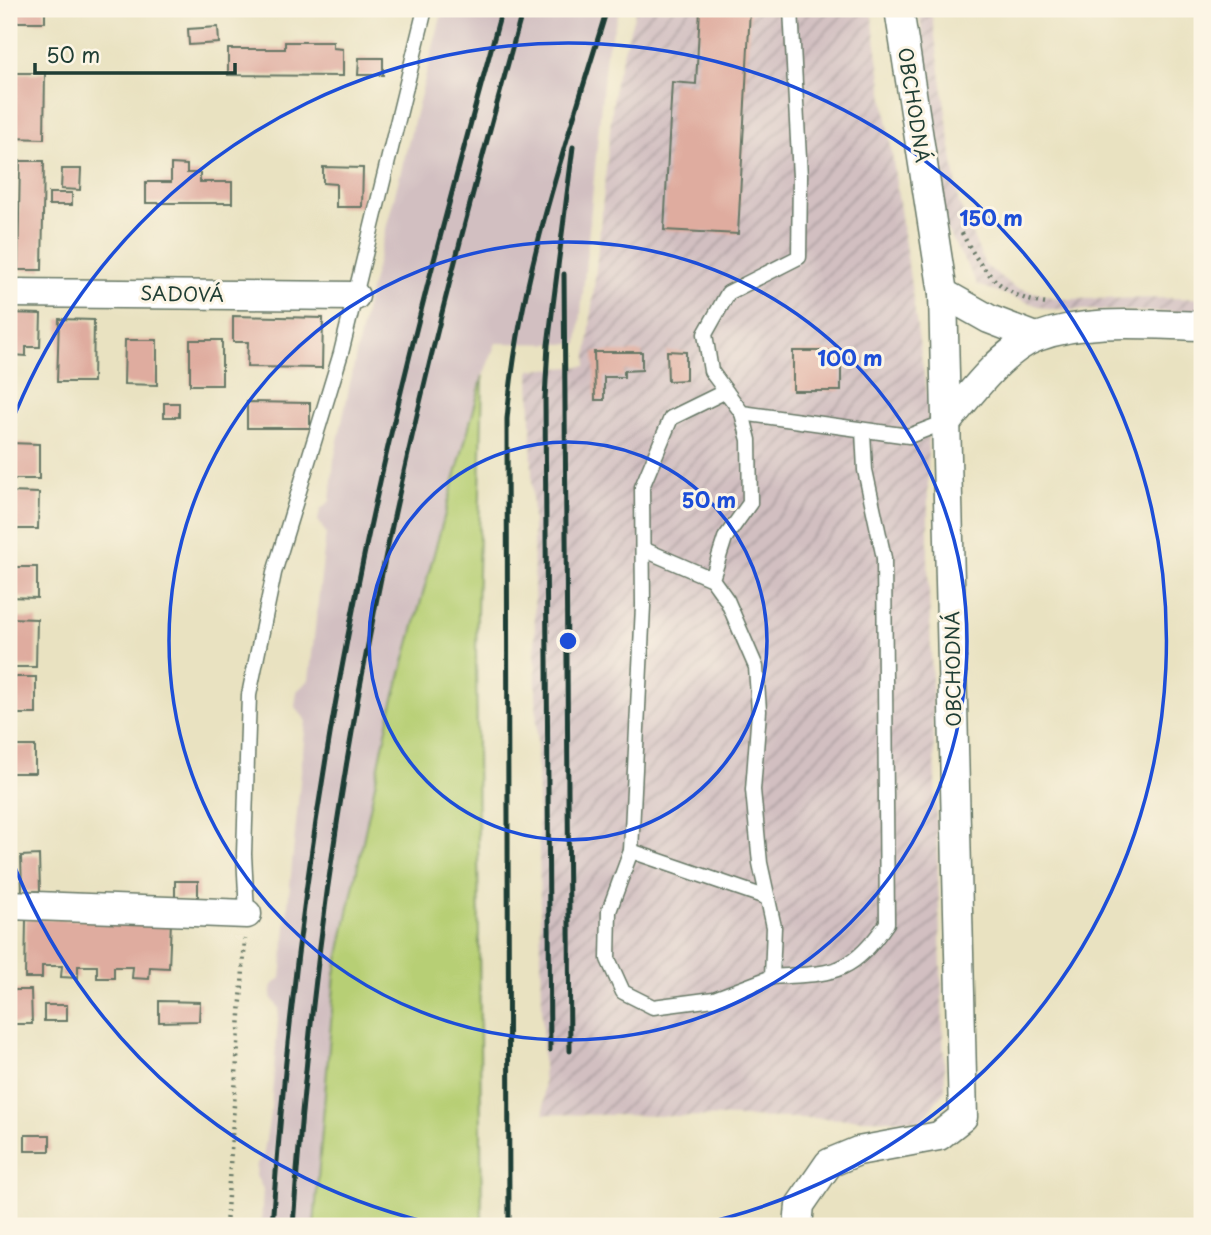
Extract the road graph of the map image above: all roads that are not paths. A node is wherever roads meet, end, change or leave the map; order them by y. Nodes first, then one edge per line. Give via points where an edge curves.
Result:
1 (425, 9) edge
2 (791, 9) edge
3 (899, 9) edge
4 (9, 293) edge
5 (943, 293) junction
6 (355, 296) junction
7 (1202, 326) edge
8 (1036, 337) junction
9 (726, 391) junction
10 (742, 413) junction
11 (947, 421) junction
12 (863, 431) junction
13 (643, 549) junction
14 (712, 579) junction
15 (631, 851) junction
16 (768, 898) junction
17 (9, 905) edge
18 (247, 914) joint
19 (772, 977) junction
20 (798, 1226) edge

1 - 6 lane
2 - 9 lane via 800,177 799,257 728,293 705,334 711,371
3 - 5 street, OBCHODNÁ
4 - 6 street, SADOVÁ
5 - 8 street via 989,319
5 - 11 street, OBCHODNÁ
6 - 18 lane via 274,573 249,695 244,854
7 - 8 street via 1115,325
8 - 11 street via 979,383
9 - 10 lane
9 - 13 lane via 671,418 642,487
10 - 12 lane
10 - 14 lane via 748,440 750,503 725,538
11 - 12 lane via 909,436
11 - 20 street, OBCHODNÁ via 962,1117 939,1136 858,1151 829,1163 800,1205
12 - 19 lane via 865,470 884,558 887,923 869,950 834,973
13 - 14 lane
13 - 15 lane
14 - 16 lane via 727,600 756,667 759,711 753,790
15 - 16 lane
15 - 19 lane via 609,911 608,959 623,992 653,1007 714,999
16 - 19 lane via 774,927
17 - 18 street

